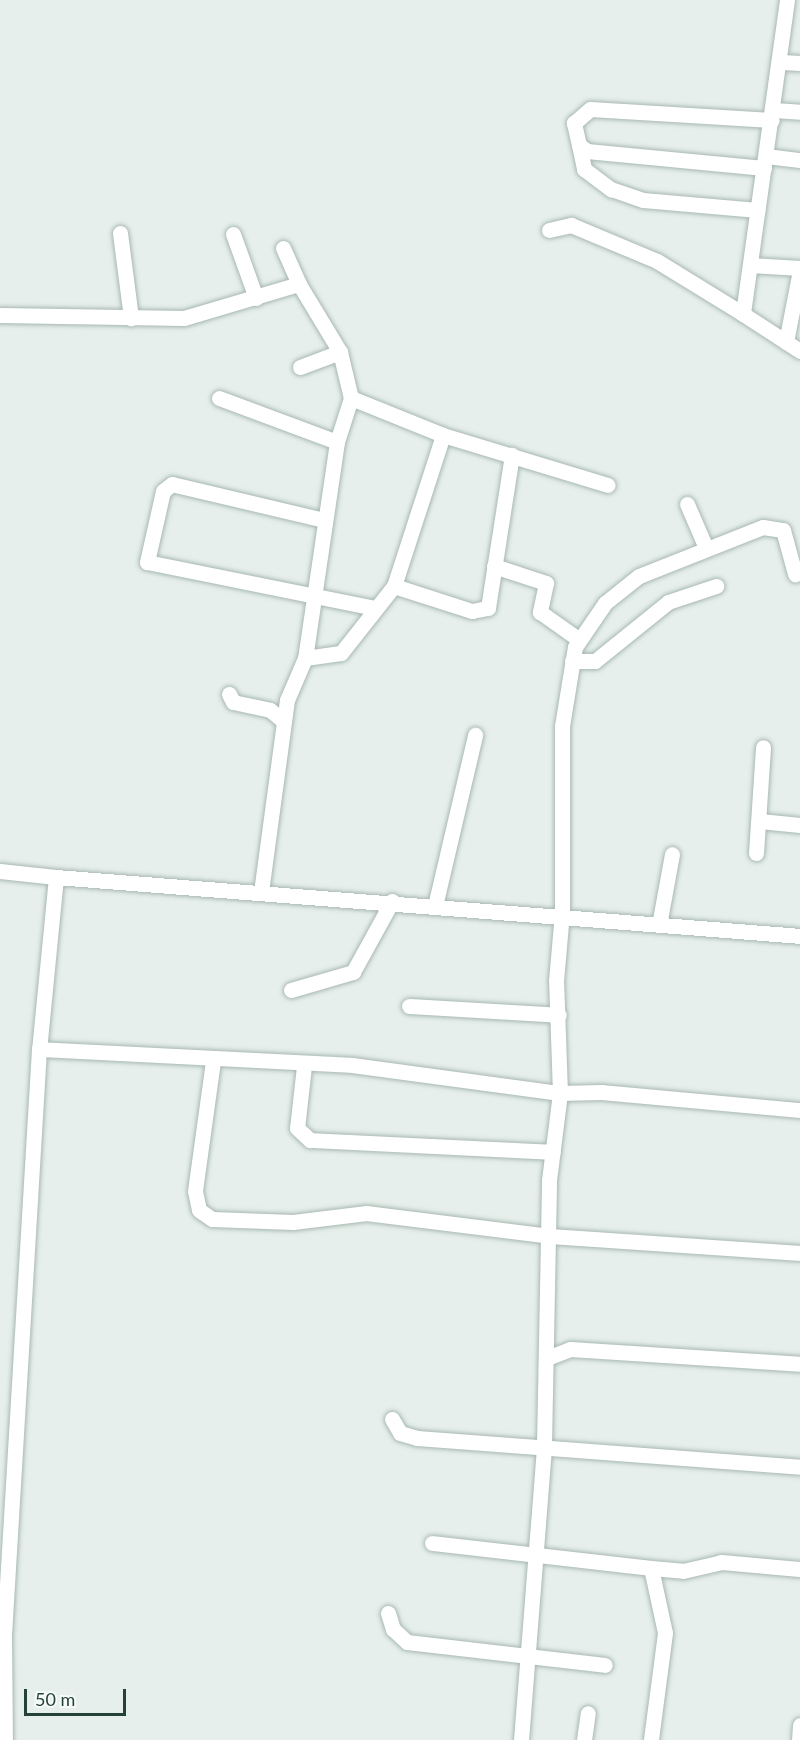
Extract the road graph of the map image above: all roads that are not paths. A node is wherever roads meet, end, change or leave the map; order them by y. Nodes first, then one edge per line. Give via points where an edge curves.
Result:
1 (791, 7) edge
2 (782, 62) junction
3 (800, 63) edge
4 (800, 112) edge
5 (773, 115) junction
6 (579, 145) junction
7 (800, 160) edge
8 (765, 162) junction
9 (758, 210) junction
10 (549, 230) dead end
11 (120, 233) dead end
12 (233, 234) dead end
13 (283, 248) dead end
14 (750, 265) junction
15 (800, 269) edge
16 (299, 284) junction
17 (256, 298) junction
18 (743, 314) junction
19 (0, 315) edge
20 (131, 318) junction
21 (786, 342) junction
22 (800, 351) edge
23 (340, 352) junction
24 (300, 367) dead end
25 (219, 398) dead end
26 (351, 398) junction
27 (443, 435) junction
28 (337, 442) junction
29 (512, 455) junction
30 (608, 485) dead end
31 (687, 504) dead end
32 (324, 520) junction
33 (706, 548) junction
34 (494, 566) junction
35 (795, 574) dead end
36 (394, 586) junction
37 (716, 586) dead end
38 (316, 595) junction
39 (375, 608) junction
40 (578, 639) junction
41 (305, 658) junction
42 (572, 661) junction
43 (229, 694) dead end
44 (281, 719) junction
45 (475, 735) dead end
46 (764, 747) dead end
47 (760, 821) junction
48 (800, 825) edge
49 (756, 853) dead end
50 (672, 854) dead end
51 (0, 871) edge
52 (56, 877) junction
53 (261, 892) junction
54 (392, 901) junction
55 (435, 906) junction
56 (562, 913) junction
57 (659, 925) junction
58 (800, 936) edge
59 (291, 990) dead end
60 (409, 1006) dead end
61 (559, 1015) junction
62 (39, 1049) junction
63 (213, 1061) junction
64 (304, 1066) junction
65 (560, 1094) junction
66 (800, 1110) edge
67 (553, 1152) junction
68 (550, 1229) junction
69 (800, 1253) edge
70 (548, 1332) junction
71 (564, 1349) junction
72 (547, 1358) junction
73 (800, 1364) edge
74 (392, 1419) dead end
75 (544, 1445) junction
76 (800, 1467) edge
77 (432, 1543) dead end
78 (534, 1553) junction
79 (651, 1568) junction
80 (800, 1569) edge
81 (388, 1613) dead end
82 (528, 1659) junction
83 (605, 1665) dead end
84 (588, 1713) dead end
85 (800, 1725) edge
86 (5, 1740) edge
87 (521, 1740) edge
88 (584, 1740) edge
89 (651, 1740) edge
90 (799, 1740) edge

1 - 2 street
2 - 3 street
2 - 5 street
4 - 5 street
5 - 6 street via 590,109 574,123
5 - 8 street
6 - 8 street via 587,151
6 - 9 street via 578,157 590,176 632,196
7 - 8 street
8 - 9 street
9 - 14 street
10 - 18 street via 571,225 657,261
11 - 20 street
12 - 17 street
13 - 16 street
14 - 15 street
14 - 18 street
15 - 21 street
16 - 17 street
16 - 23 street
17 - 20 street via 184,318
18 - 21 street
19 - 20 street
21 - 22 street
23 - 24 street
23 - 26 street
25 - 28 street
26 - 27 street
26 - 28 street
27 - 29 street
27 - 36 street
28 - 32 street
29 - 30 street
29 - 34 street
31 - 33 street
32 - 38 street
32 - 38 street via 172,484 163,491 147,562
33 - 35 street via 775,526 786,535
33 - 40 street via 627,584
34 - 36 street via 490,603 482,612
34 - 40 street via 546,583 540,612
36 - 39 street
37 - 42 street via 668,602 595,661
38 - 39 street
38 - 41 street
39 - 41 street via 341,653
40 - 42 street
41 - 44 street
42 - 56 street via 562,726
43 - 44 street via 233,702 270,710
44 - 53 street
45 - 55 street
46 - 47 street
47 - 48 street
47 - 49 street
50 - 57 street
51 - 52 street
52 - 53 street
52 - 62 street
53 - 54 street
54 - 55 street
54 - 59 street via 354,972
55 - 56 street
56 - 57 street
56 - 61 street via 556,961
57 - 58 street
60 - 61 street
61 - 65 street
62 - 63 street
62 - 86 street via 4,1634
63 - 64 street
63 - 68 street via 195,1191 199,1210 212,1219 293,1222 366,1213
64 - 65 street via 362,1066
64 - 67 street via 297,1128 310,1140
65 - 66 street via 601,1092
65 - 67 street
67 - 68 street
68 - 69 street via 566,1236
68 - 70 street
70 - 71 street
70 - 72 street
71 - 72 street
71 - 73 street
72 - 75 street
74 - 75 street via 400,1432 417,1438
75 - 76 street
75 - 78 street
77 - 78 street
78 - 79 street
78 - 82 street
79 - 80 street via 683,1571 721,1562
79 - 89 street via 664,1633
81 - 82 street via 393,1629 407,1642
82 - 83 street
82 - 87 street
84 - 88 street
85 - 90 street

